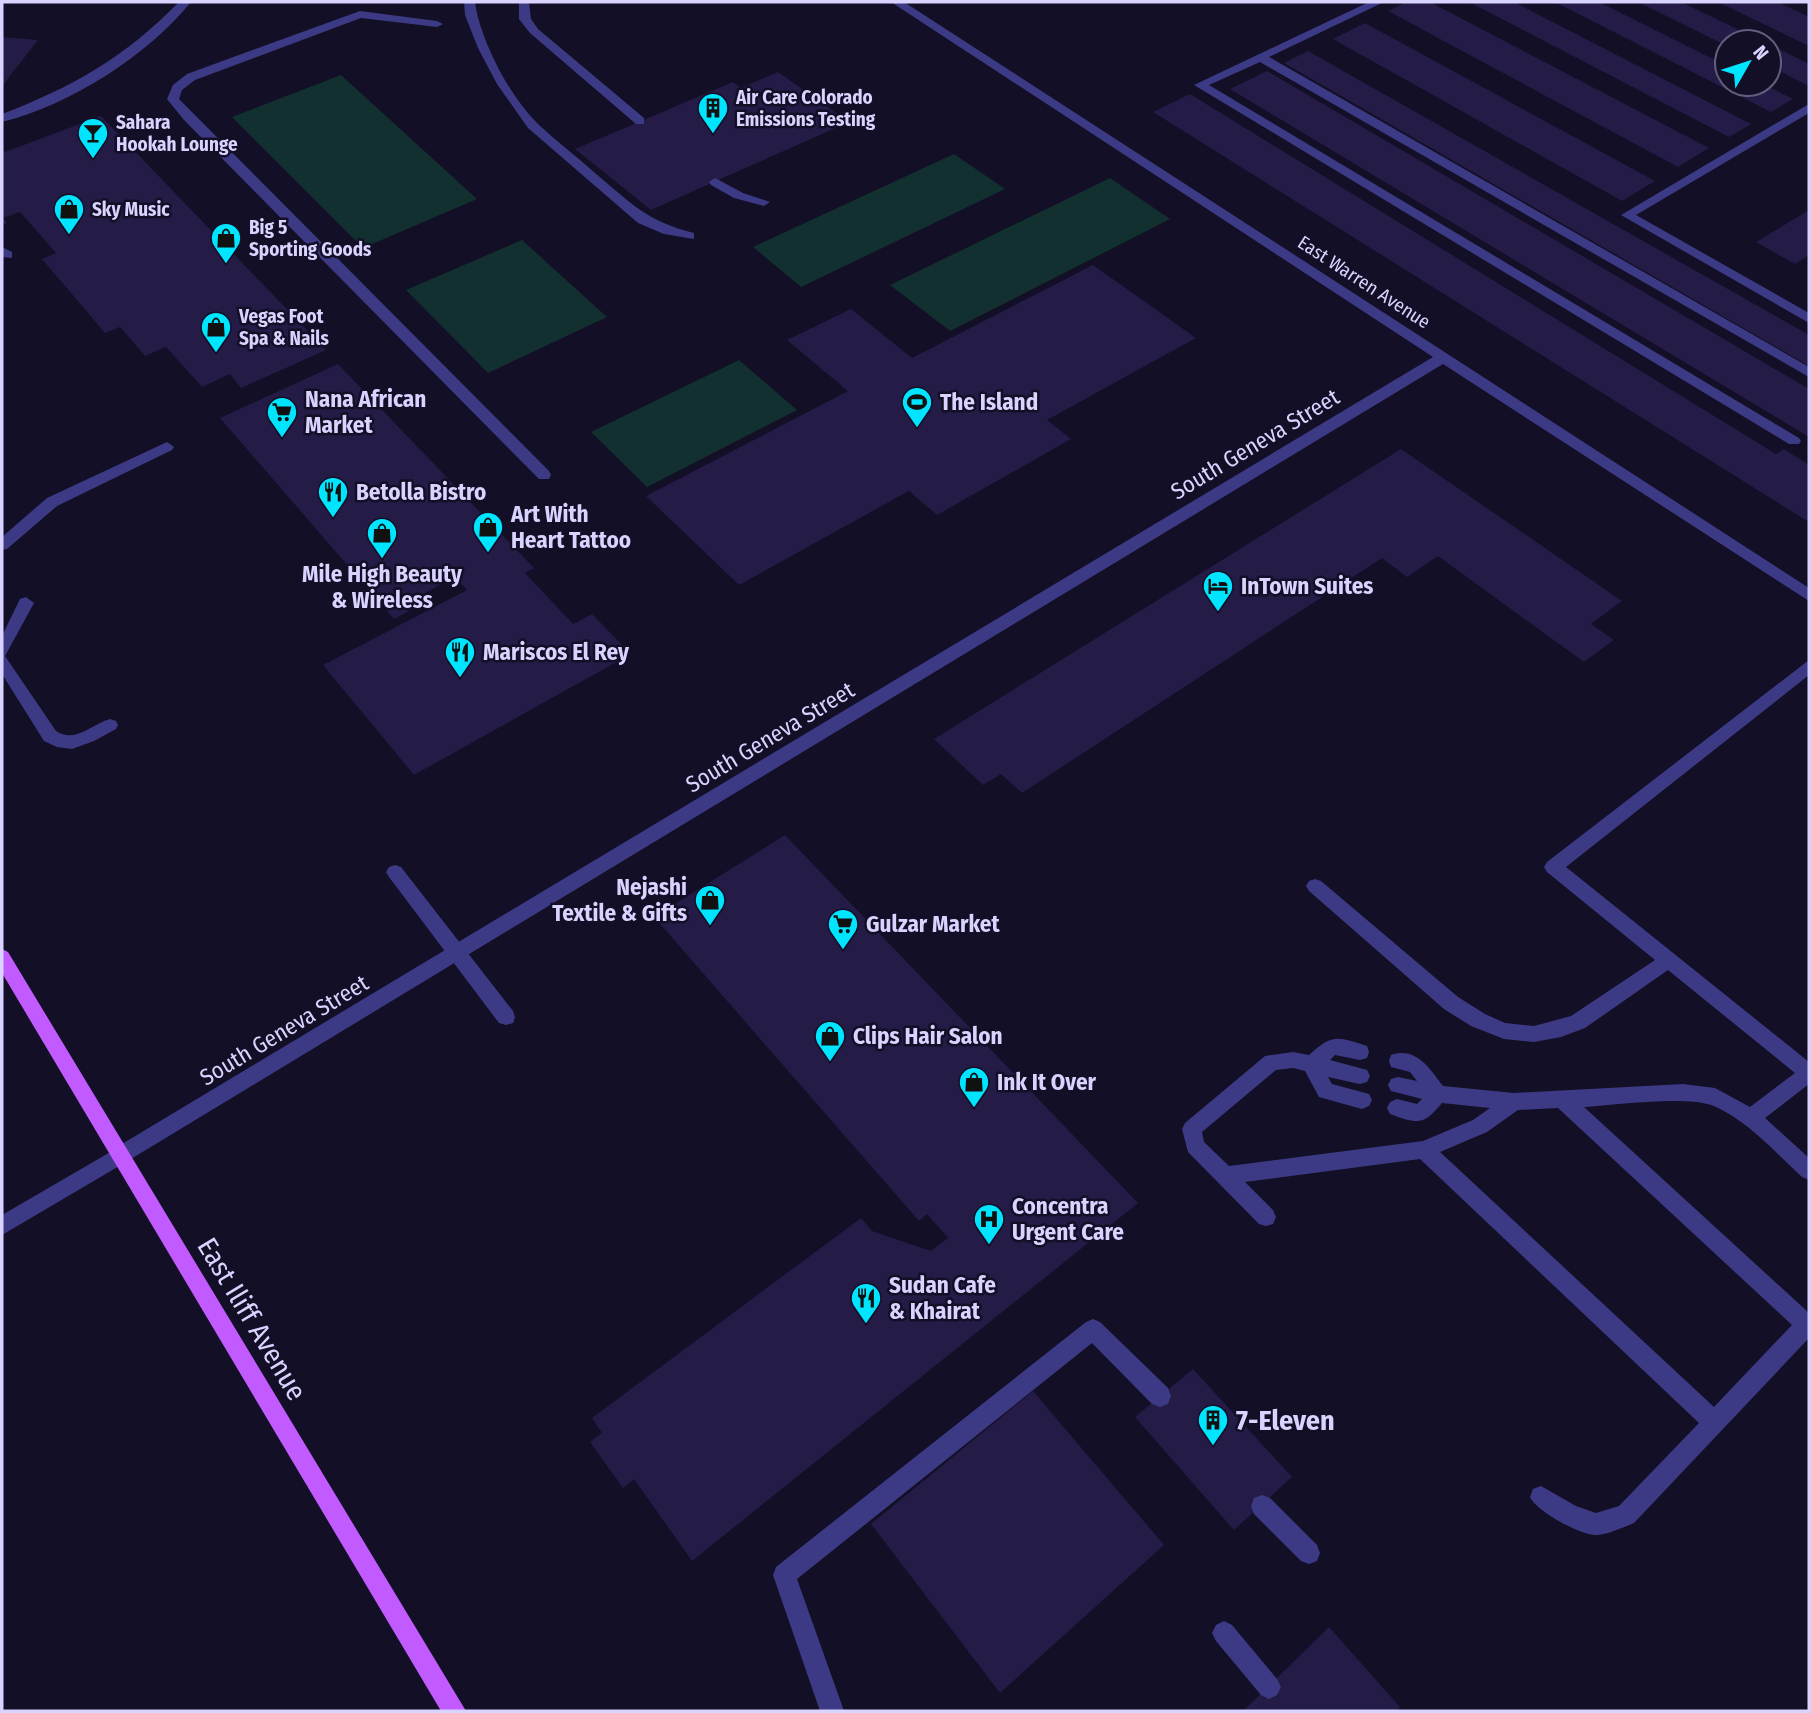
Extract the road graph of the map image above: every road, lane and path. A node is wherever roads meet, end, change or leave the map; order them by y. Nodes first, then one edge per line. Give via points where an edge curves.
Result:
1 (185, 2) edge
2 (469, 2) edge
3 (524, 2) edge
4 (927, 2) edge
5 (1378, 2) edge
6 (903, 6) edge
7 (437, 24) dead end
8 (1260, 57) junction
9 (1809, 108) edge
10 (2, 118) edge
11 (640, 121) dead end
12 (715, 182) dead end
13 (764, 202) dead end
14 (689, 236) dead end
15 (1809, 319) edge
16 (1444, 357) junction
17 (1809, 373) edge
18 (1794, 441) dead end
19 (167, 447) dead end
20 (544, 475) dead end
21 (2, 545) edge
22 (1809, 595) edge
23 (26, 603) dead end
24 (2, 651) edge
25 (2, 661) edge
26 (1809, 666) edge
27 (110, 725) dead end
28 (395, 872) dead end
29 (1315, 886) dead end
30 (456, 953) junction
31 (2, 957) edge
32 (1669, 960) junction
33 (506, 1017) dead end
34 (1360, 1052) dead end
35 (1398, 1061) dead end
36 (1312, 1065) junction
37 (1809, 1073) edge
38 (1360, 1076) dead end
39 (1398, 1085) dead end
40 (1438, 1094) junction
41 (1362, 1100) dead end
42 (1563, 1100) junction
43 (1514, 1102) junction
44 (1396, 1108) dead end
45 (1751, 1118) junction
46 (1424, 1150) junction
47 (119, 1156) junction
48 (1809, 1171) edge
49 (1225, 1176) junction
50 (1266, 1217) dead end
51 (2, 1226) edge
52 (1808, 1324) edge
53 (1160, 1396) dead end
54 (1713, 1421) junction
55 (1541, 1497) dead end
56 (1262, 1506) dead end
57 (1309, 1553) dead end
58 (1224, 1633) dead end
59 (1269, 1687) dead end
60 (454, 1711) edge
61 (832, 1711) edge

1 - 10 street via 153,37 110,69 65,94
2 - 14 street via 479,38 518,109 532,125 643,220
3 - 11 street via 525,19 534,31
4 - 6 street
5 - 8 street
6 - 16 street, East Warren Avenue
7 - 20 street via 360,14 191,76 177,88 173,99
8 - 17 street
8 - 18 street via 1200,85
9 - 15 street via 1627,215
12 - 13 street via 731,194
16 - 22 street, East Warren Avenue
16 - 30 street, South Geneva Street
19 - 21 street via 52,502
23 - 24 street
25 - 27 street via 58,743 72,743
26 - 32 street via 1553,867
28 - 30 street
29 - 32 street via 1451,1003 1504,1031 1543,1032 1578,1022
30 - 33 street
30 - 47 street, South Geneva Street
31 - 47 main road, East Iliff Avenue
32 - 37 street
34 - 36 street via 1332,1046
35 - 40 street via 1416,1065
36 - 38 street
36 - 41 street via 1326,1091
36 - 49 street via 1293,1060 1272,1062 1192,1129 1195,1146
37 - 45 street
39 - 40 street
40 - 43 street
40 - 44 street via 1421,1114
42 - 43 street
42 - 45 street via 1683,1093 1715,1097
42 - 52 street
43 - 46 street via 1480,1126
45 - 48 street
46 - 49 street
46 - 54 street
47 - 51 street, South Geneva Street
47 - 60 main road, East Iliff Avenue
49 - 50 street
52 - 54 street
53 - 61 street via 1093,1329 784,1575
54 - 55 street via 1626,1515 1596,1524
56 - 57 street
58 - 59 street

